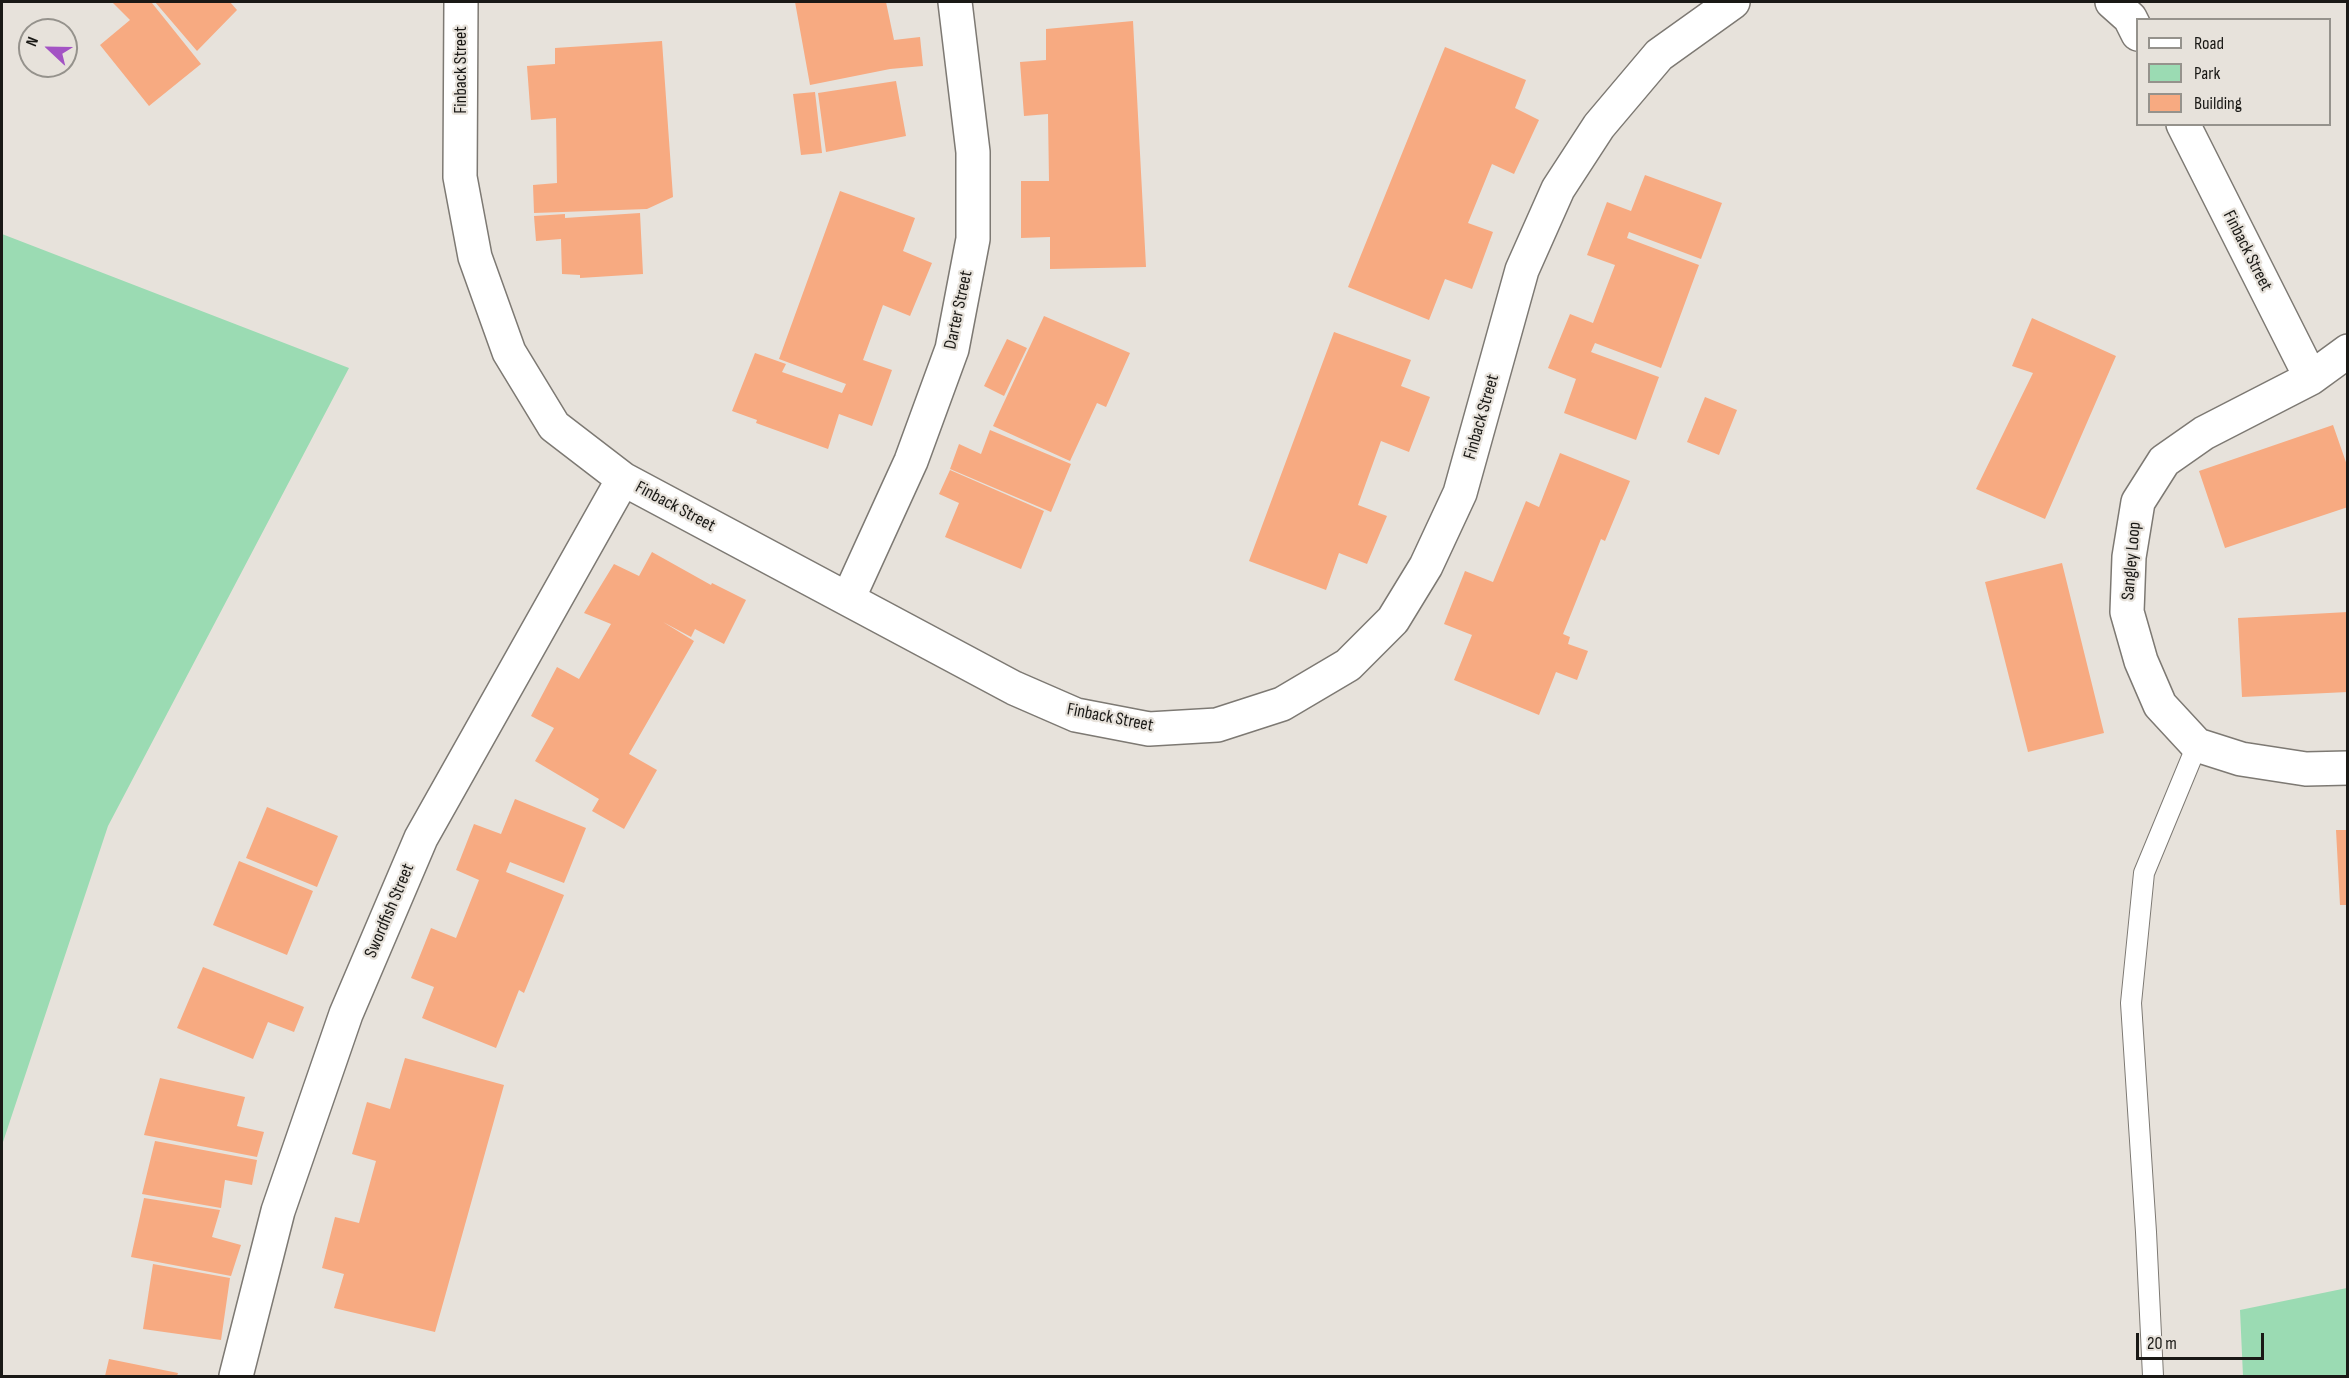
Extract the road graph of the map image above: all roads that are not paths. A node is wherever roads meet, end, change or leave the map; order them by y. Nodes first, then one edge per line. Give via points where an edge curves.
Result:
1 (461, 2) edge
2 (955, 2) edge
3 (1734, 2) edge
4 (2112, 2) edge
5 (2136, 30) edge
6 (2184, 126) edge
7 (2348, 351) edge
8 (2312, 378) junction
9 (623, 479) junction
10 (848, 599) junction
11 (2197, 745) junction
12 (2348, 768) edge
13 (236, 1377) edge
14 (2153, 1377) edge

1 - 9 street, Finback Street via 460,177 475,257 509,352 554,426
2 - 10 street, Darter Street via 974,152 973,239 952,349 911,461
3 - 10 street, Finback Street via 1659,55 1599,126 1558,189 1522,270 1461,493 1426,566 1393,620 1348,665 1282,704 1217,725 1149,729 1076,715 1014,688
4 - 5 street via 2130,18
6 - 8 street, Finback Street
7 - 8 street, Sangley Loop
8 - 11 street, Sangley Loop via 2204,433 2164,461 2138,502 2129,557 2127,612 2141,661 2160,705
9 - 10 street, Finback Street
9 - 13 street, Swordfish Street via 421,838 346,1014 281,1200
11 - 12 street, Sangley Loop via 2241,759 2284,766
11 - 14 lane via 2144,873 2130,1003

